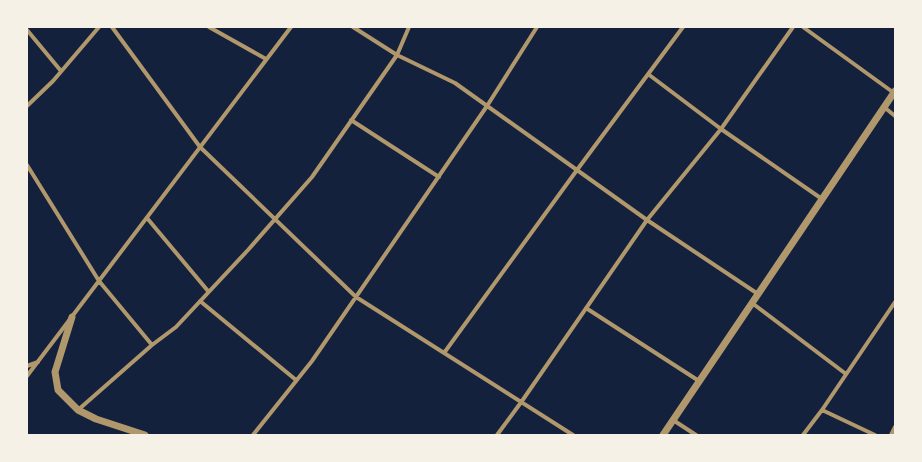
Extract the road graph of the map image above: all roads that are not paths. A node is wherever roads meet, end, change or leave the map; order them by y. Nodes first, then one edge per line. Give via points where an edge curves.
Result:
1 (99, 27) edge
2 (112, 27) edge
3 (209, 27) edge
4 (291, 27) edge
5 (353, 27) edge
6 (408, 27) edge
7 (537, 27) edge
8 (683, 27) edge
9 (793, 27) edge
10 (802, 27) edge
11 (27, 30) edge
12 (397, 55) junction
13 (266, 59) junction
14 (61, 71) junction
15 (648, 74) junction
16 (894, 92) edge
17 (27, 106) edge
18 (487, 106) junction
19 (884, 107) junction
20 (895, 116) edge
21 (351, 120) junction
22 (721, 129) junction
23 (200, 147) junction
24 (27, 165) edge
25 (577, 170) junction
26 (439, 177) junction
27 (822, 199) junction
28 (147, 218) junction
29 (275, 219) junction
30 (648, 220) junction
31 (99, 281) junction
32 (208, 291) junction
33 (758, 294) junction
34 (356, 297) junction
35 (200, 301) junction
36 (895, 302) edge
37 (752, 303) junction
38 (586, 308) junction
39 (72, 317) junction
40 (152, 345) junction
41 (444, 353) junction
42 (38, 362) junction
43 (27, 366) edge
44 (846, 374) junction
45 (27, 376) edge
46 (296, 380) junction
47 (699, 381) junction
48 (522, 401) junction
49 (78, 410) junction
50 (822, 410) junction
51 (673, 420) junction
52 (895, 427) edge
53 (145, 435) edge
54 (253, 435) edge
55 (497, 435) edge
56 (573, 435) edge
57 (663, 435) edge
58 (696, 435) edge
59 (803, 435) edge
60 (875, 435) edge
61 (891, 435) edge

1 - 14 street
2 - 23 street
3 - 13 street
4 - 13 street
5 - 12 street
6 - 12 street
7 - 18 street
8 - 15 street
9 - 22 street
10 - 16 street
11 - 14 street
12 - 18 street via 455,83
12 - 21 street
13 - 23 street
14 - 17 street
15 - 22 street
15 - 25 street
16 - 19 street
18 - 25 street
18 - 26 street
19 - 20 street
19 - 27 street
21 - 26 street
21 - 29 street via 312,177
22 - 27 street
22 - 30 street
23 - 28 street
23 - 29 street
24 - 31 street
25 - 30 street
25 - 41 street
26 - 34 street
27 - 33 street
28 - 31 street
28 - 32 street
29 - 32 street
29 - 34 street
30 - 33 street
30 - 38 street
31 - 39 street
31 - 40 street
32 - 35 street
33 - 37 street
34 - 41 street
34 - 46 street
35 - 40 street via 176,327
35 - 46 street
36 - 44 street
37 - 44 street
37 - 47 street
38 - 47 street
38 - 48 street
39 - 42 street
39 - 49 street via 55,372 58,390
40 - 49 street
41 - 48 street
42 - 43 street
42 - 45 street
44 - 50 street
46 - 54 street
47 - 51 street
48 - 55 street
48 - 56 street
49 - 53 street via 96,419
50 - 59 street
50 - 60 street
51 - 57 street
51 - 58 street
52 - 61 street

